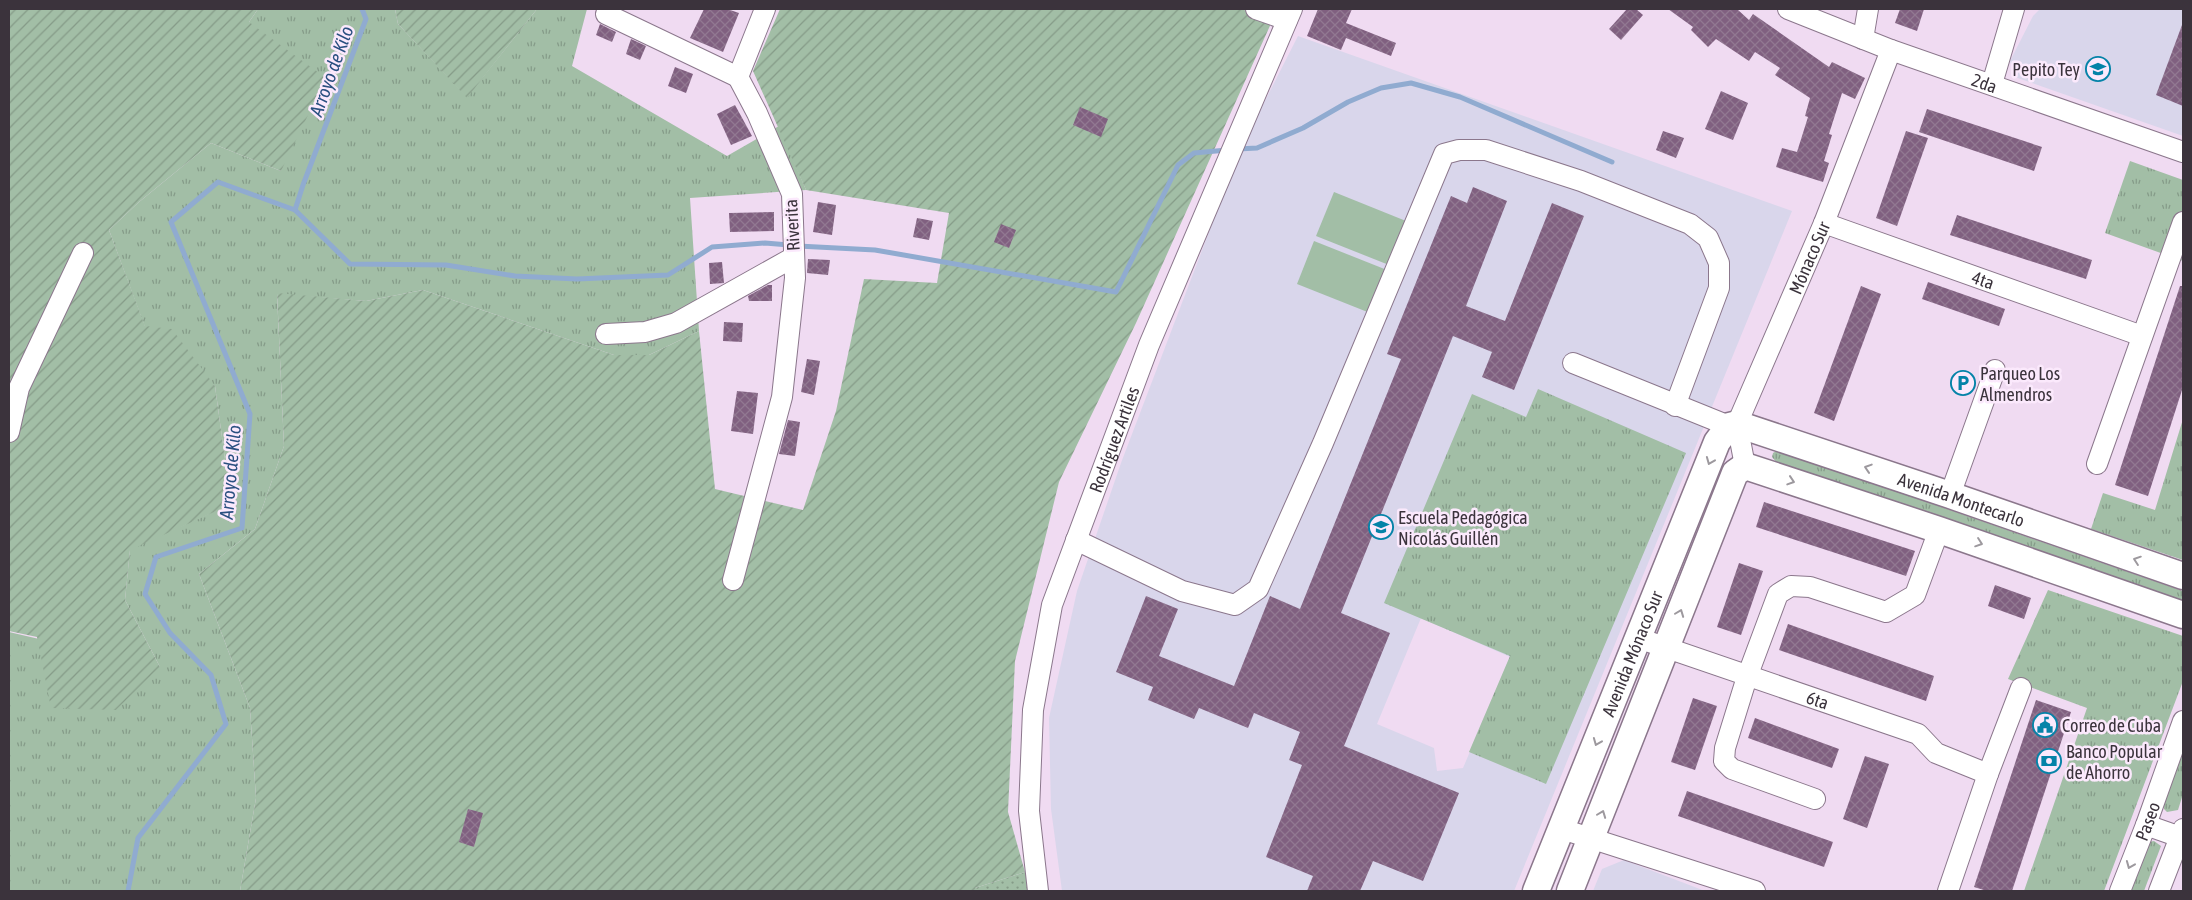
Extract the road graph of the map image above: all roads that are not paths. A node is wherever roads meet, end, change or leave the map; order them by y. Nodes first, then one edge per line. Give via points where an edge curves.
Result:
1 (765, 9) edge
2 (1256, 9) edge
3 (1788, 9) edge
4 (1868, 9) edge
5 (2014, 9) edge
6 (606, 14) dead end
7 (1290, 15) edge
8 (1863, 39) junction
9 (1891, 50) junction
10 (738, 78) junction
11 (1992, 84) junction
12 (2183, 152) edge
13 (2183, 222) edge
14 (1824, 223) junction
15 (83, 253) dead end
16 (794, 256) junction
17 (606, 334) dead end
18 (2142, 336) junction
19 (1572, 363) dead end
20 (1995, 370) dead end
21 (1675, 406) junction
22 (1733, 425) junction
23 (9, 432) edge
24 (2097, 464) dead end
25 (1745, 466) junction
26 (1950, 495) junction
27 (1938, 530) junction
28 (1076, 540) junction
29 (2183, 576) edge
30 (733, 580) dead end
31 (2183, 615) edge
32 (1638, 638) junction
33 (1666, 648) junction
34 (1748, 677) junction
35 (2021, 688) dead end
36 (2183, 721) edge
37 (1988, 774) junction
38 (1815, 799) dead end
39 (2146, 825) junction
40 (1562, 829) junction
41 (2182, 835) edge
42 (1592, 839) junction
43 (1038, 891) edge
44 (1536, 891) edge
45 (1570, 891) edge
46 (1755, 891) edge
47 (1948, 891) edge
48 (2120, 891) edge
49 (2159, 891) edge

1 - 10 street
2 - 7 street
3 - 8 street, 2da
4 - 8 street
5 - 11 street
6 - 10 street
7 - 28 street, Rodríguez Artiles via 1149,345
8 - 9 street, 2da
9 - 11 street, 2da
9 - 14 street, Mónaco Sur
10 - 16 street, Riverita via 792,194
11 - 12 street, 2da
13 - 18 street
14 - 18 street, 4ta
14 - 22 street, Mónaco Sur
15 - 23 street via 19,388
16 - 17 street via 676,323 645,332
16 - 30 street, Riverita via 795,278 782,397
18 - 24 street
19 - 21 street
20 - 26 street
21 - 22 street
21 - 28 street via 1719,288 1719,263 1708,238 1690,224 1581,181 1486,150 1459,150 1444,154 1258,589 1235,605 1182,591
22 - 25 street
26 -> 22 main road, Avenida Montecarlo
22 -> 32 main road, Avenida Mónaco Sur via 1717,442
25 -> 27 main road, Avenida Montecarlo
33 -> 25 main road, Avenida Mónaco Sur via 1735,473
29 -> 26 main road, Avenida Montecarlo
27 -> 31 main road, Avenida Montecarlo
27 - 34 street via 1915,595 1886,612 1810,587 1791,586 1778,594
28 - 43 street, Rodríguez Artiles via 1052,605 1033,710 1029,811
32 - 33 street, 6ta
32 -> 40 main road, Avenida Mónaco Sur
33 - 34 street, 6ta
42 -> 33 main road, Avenida Mónaco Sur
34 - 37 street, 6ta via 1918,734 1936,753
34 - 38 street via 1725,748 1724,761 1732,769
35 - 37 street
36 - 39 street, Paseo
37 - 47 street
39 - 41 street
39 -> 48 street, Paseo
40 - 42 street
40 - 44 main road, Avenida Mónaco Sur
41 - 49 street, Paseo
42 - 45 main road, Avenida Mónaco Sur
42 - 46 street

